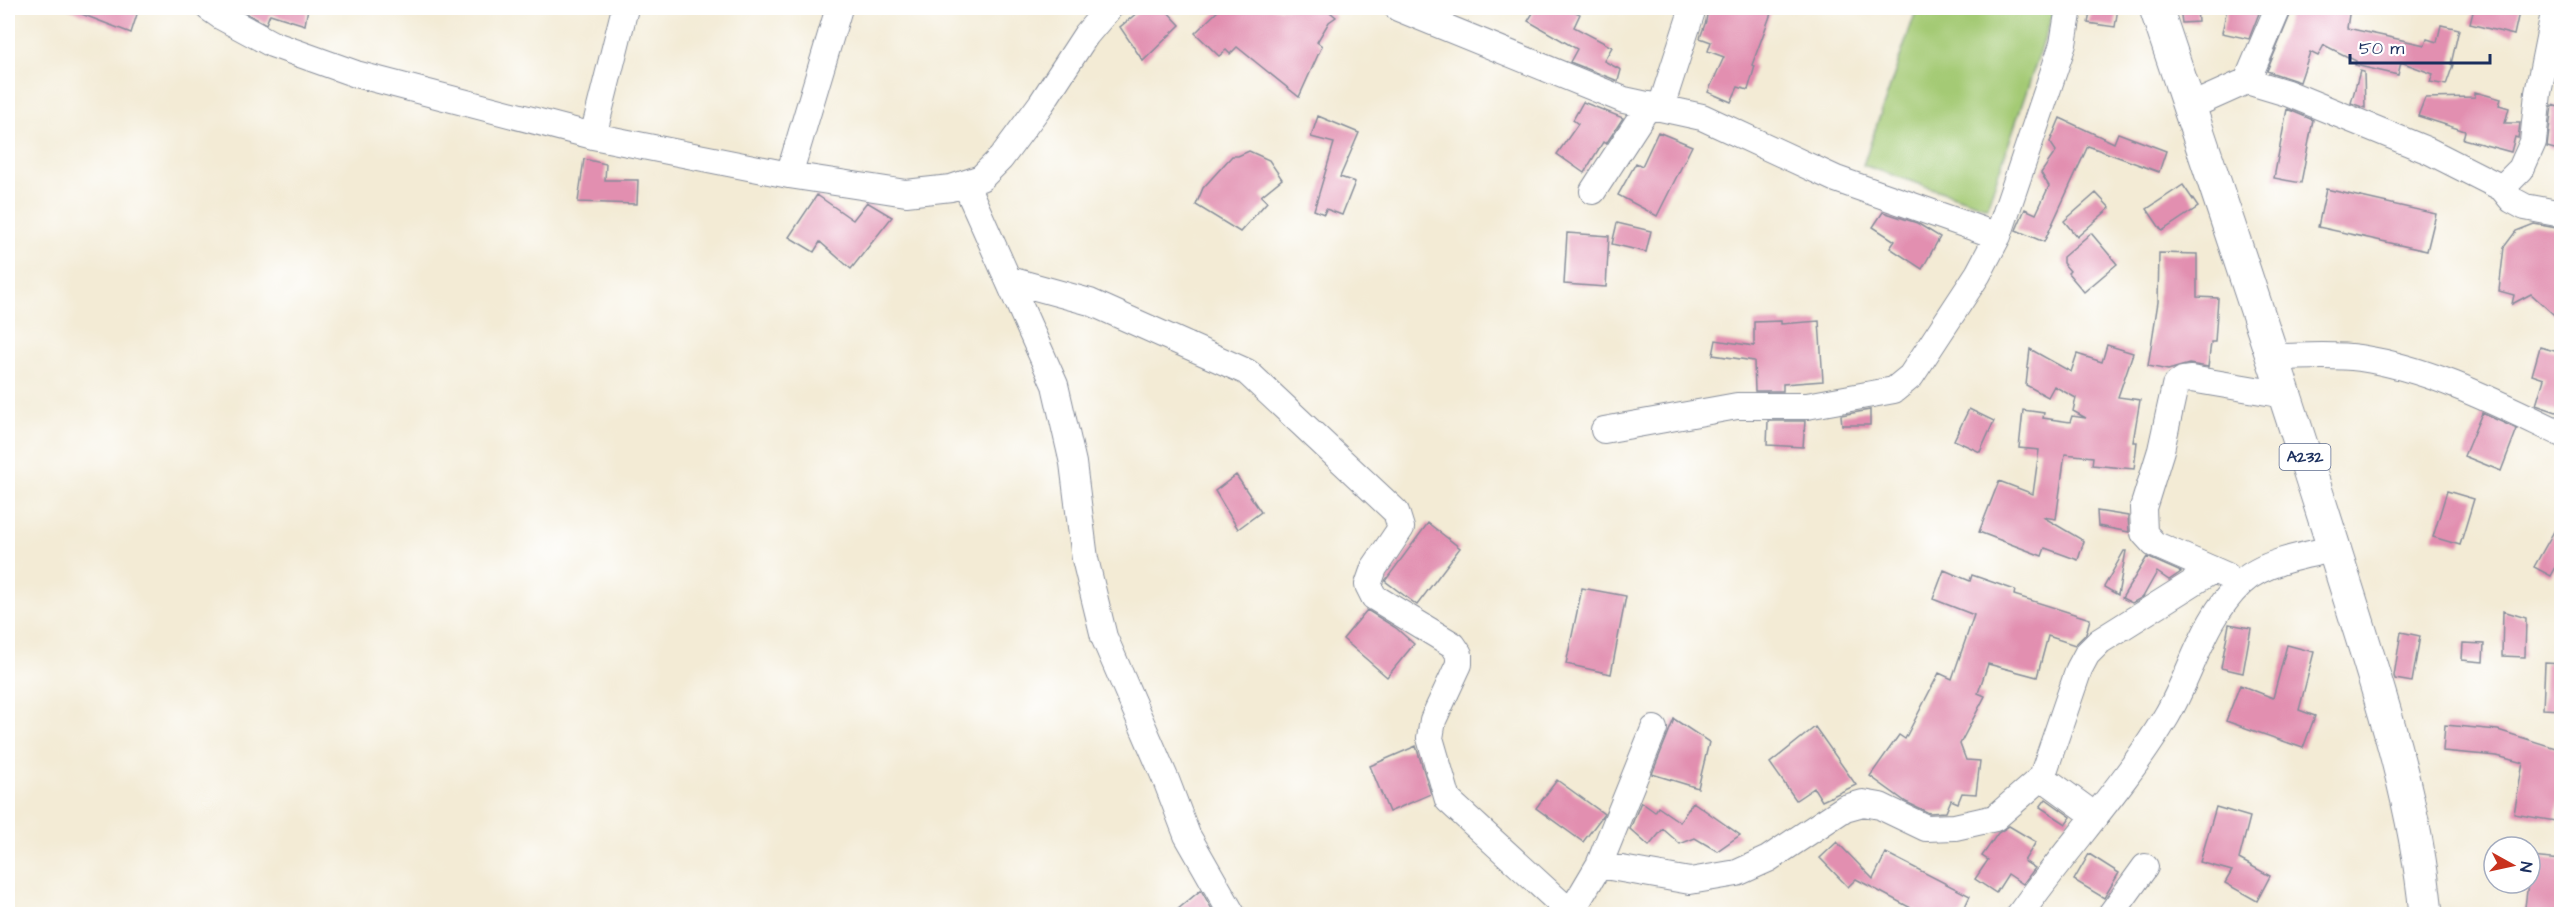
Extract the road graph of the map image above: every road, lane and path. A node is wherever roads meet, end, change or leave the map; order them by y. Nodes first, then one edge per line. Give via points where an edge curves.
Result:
1 (209, 8) edge
2 (625, 8) edge
3 (839, 8) edge
4 (1109, 8) edge
5 (1398, 8) edge
6 (1693, 8) edge
7 (2069, 8) edge
8 (2156, 8) edge
9 (2278, 8) edge
10 (2555, 8) edge
11 (2247, 81) junction
12 (1655, 106) junction
13 (2189, 107) junction
14 (593, 136) junction
15 (789, 175) junction
16 (966, 185) junction
17 (2502, 188) junction
18 (1593, 191) dead end
19 (2562, 214) edge
20 (1998, 236) junction
21 (1010, 280) junction
22 (2272, 357) junction
23 (2285, 395) junction
24 (1604, 430) dead end
25 (2562, 434) edge
26 (2334, 549) junction
27 (2213, 570) junction
28 (2242, 582) junction
29 (1654, 729) dead end
30 (2042, 777) junction
31 (2094, 815) junction
32 (1599, 865) junction
33 (2145, 867) dead end
34 (1570, 914) edge
35 (1232, 915) edge
36 (2020, 915) edge
37 (2111, 915) edge
38 (2427, 915) edge

1 - 14 street via 272,44 356,74
2 - 14 street
3 - 15 street
4 - 16 street via 1001,158 981,178
5 - 12 street via 1624,100
6 - 12 street
7 - 20 street via 2063,44
8 - 13 main road, A232
9 - 11 street
10 - 17 street via 2538,93 2534,142 2521,169
11 - 13 street
11 - 17 street via 2287,93 2429,151
12 - 18 street
12 - 20 street via 1702,117 1836,179
13 - 22 main road, A232
14 - 15 street
15 - 16 street via 906,193
16 - 21 street
17 - 19 street via 2525,207
20 - 24 street via 1978,274 1911,375 1894,390 1807,406 1737,406
21 - 34 street via 1090,302 1247,372 1396,512 1401,528 1374,568 1368,585 1374,597 1453,645 1459,654 1459,664 1433,720 1431,738 1448,800
21 - 35 street via 1055,385 1072,463 1084,559 1104,637 1187,835
22 - 23 main road, A232
22 - 25 street via 2358,358 2406,369 2473,391
23 - 26 main road, A232
23 - 27 street via 2191,379 2175,386 2143,508 2145,533 2154,544
26 - 28 street via 2290,558
26 - 38 main road, A232 via 2412,810
27 - 28 street
27 - 30 street via 2100,641 2087,654
28 - 31 street via 2213,618 2166,717
29 - 32 street
30 - 31 street
30 - 32 street via 1995,818 1955,827 1926,828 1880,806 1863,803 1845,807 1768,859 1737,873 1708,879 1690,881
31 - 36 street
32 - 34 street
33 - 37 street

